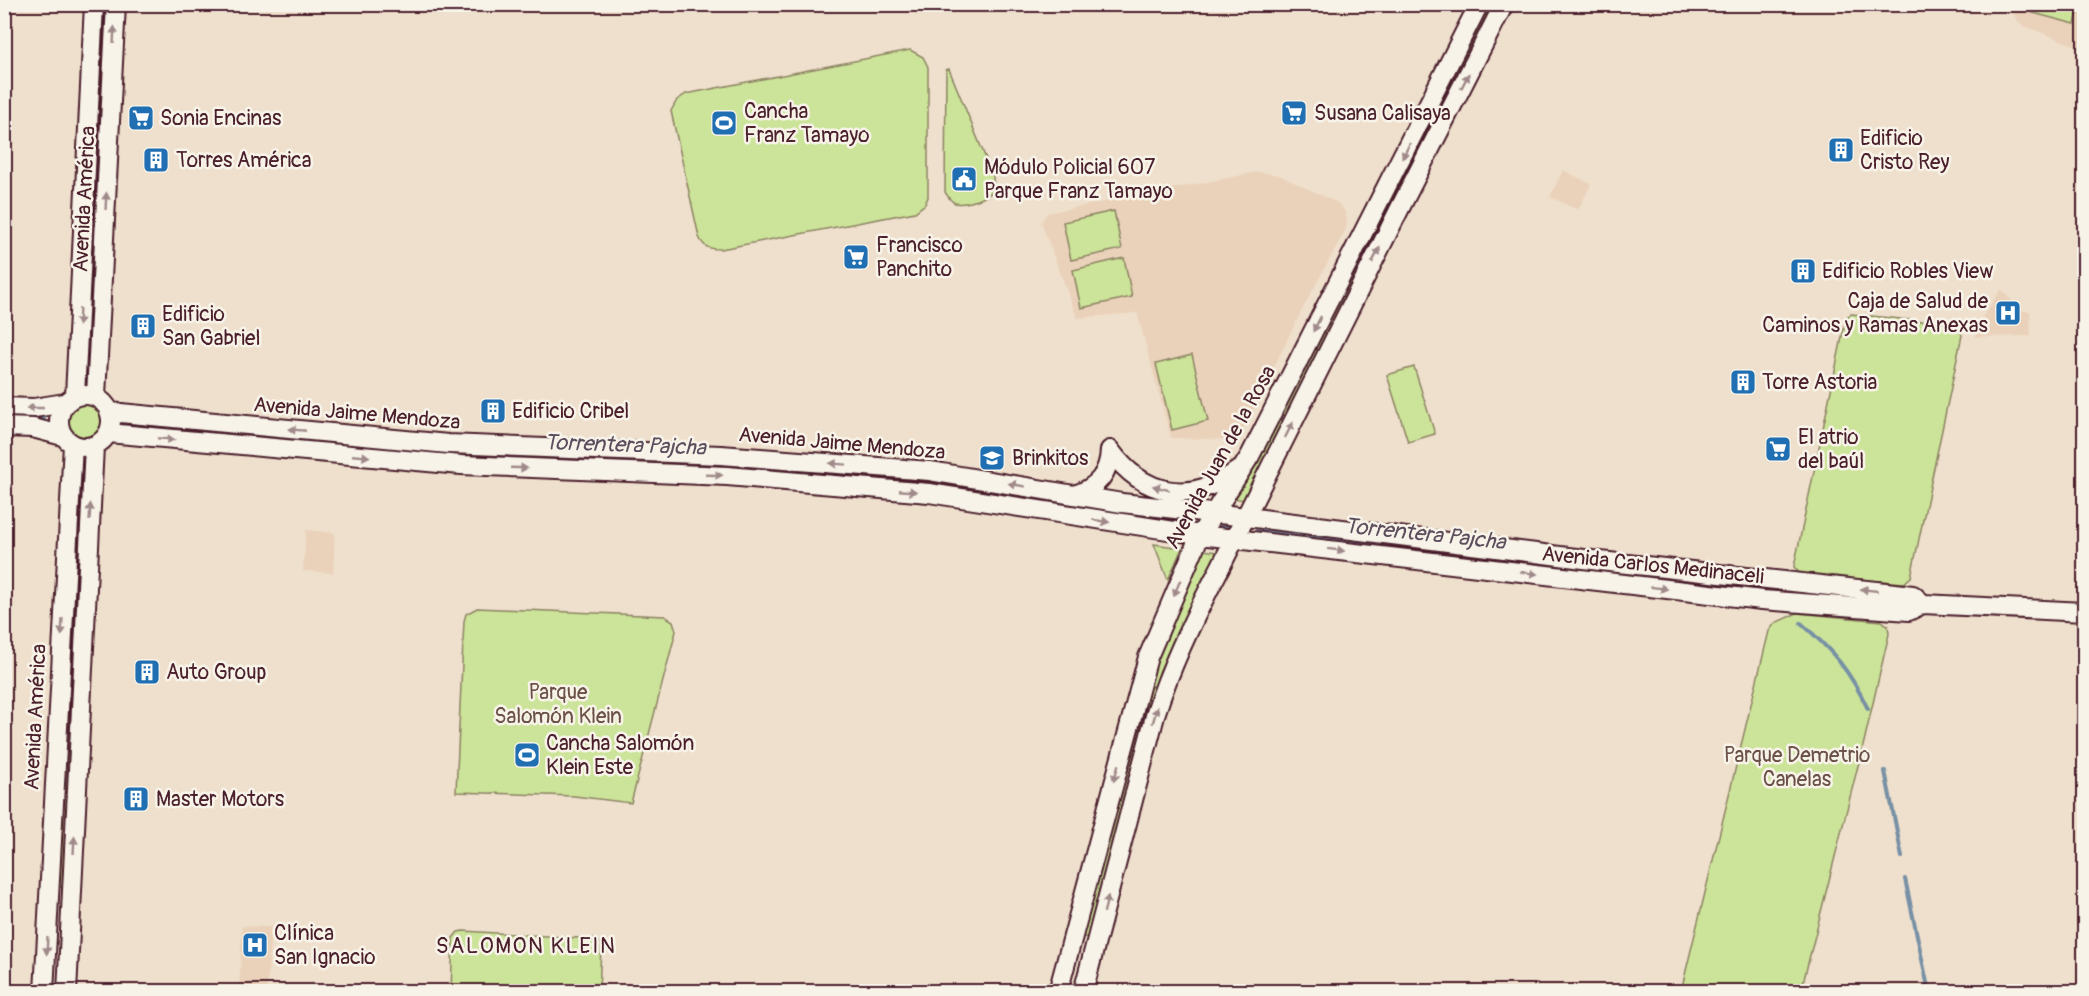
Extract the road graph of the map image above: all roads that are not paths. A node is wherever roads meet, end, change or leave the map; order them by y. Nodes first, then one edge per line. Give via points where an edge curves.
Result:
1 (94, 4) edge
2 (116, 4) edge
3 (1479, 4) edge
4 (1504, 4) edge
5 (96, 396) junction
6 (70, 400) junction
7 (4, 407) edge
8 (110, 412) junction
9 (4, 427) edge
10 (108, 433) junction
11 (68, 440) junction
12 (94, 446) junction
13 (1250, 456) junction
14 (1074, 495) junction
15 (1212, 513) junction
16 (1245, 517) junction
17 (1200, 535) junction
18 (1234, 538) junction
19 (1923, 604) junction
20 (2085, 612) edge
21 (44, 992) edge
22 (67, 992) edge
23 (1058, 992) edge
24 (1083, 992) edge

1 -> 6 main road, Avenida América
5 -> 2 main road, Avenida América
3 -> 13 main road, Avenida Juan de la Rosa
16 -> 4 main road
5 - 6 main road via 86,394
5 - 8 main road
6 -> 7 main road via 34,408
6 - 11 main road via 58,417
8 - 10 main road
14 -> 8 main road, Avenida Jaime Mendoza via 930,471 721,455 460,445
9 - 11 main road via 33,429
10 - 12 main road
10 -> 17 main road, Avenida Jaime Mendoza via 461,465 727,476 929,493
11 - 12 main road via 83,447
11 -> 21 main road, Avenida América
22 -> 12 main road
13 -> 14 main road via 1221,482 1203,489 1172,491 1130,474 1110,450 1101,479 1094,487
13 - 15 main road, Avenida Juan de la Rosa
14 - 15 main road, Avenida Jaime Mendoza
15 - 16 main road, Avenida Jaime Mendoza
15 - 17 main road, Avenida Juan de la Rosa
16 - 18 main road
19 -> 16 main road, Avenida Carlos Medinaceli via 1913,595
17 - 18 main road, Avenida Jaime Mendoza
17 -> 23 main road, Avenida Juan de la Rosa via 1143,674
18 -> 19 main road, Avenida Carlos Medinaceli via 1792,603 1909,611
24 -> 18 main road via 1162,692
19 - 20 main road, Avenida Carlos Medinaceli

